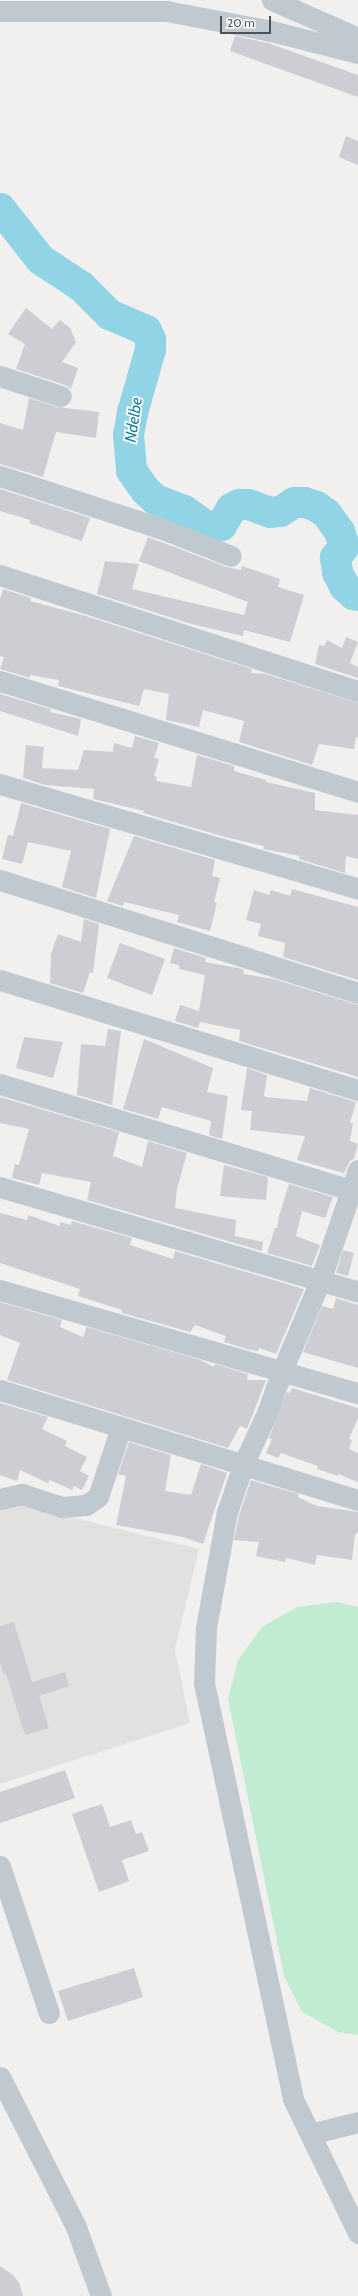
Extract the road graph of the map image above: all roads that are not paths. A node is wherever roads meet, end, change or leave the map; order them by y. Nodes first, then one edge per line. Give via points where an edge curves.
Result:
1 (272, 0) edge
2 (0, 11) edge
3 (358, 38) edge
4 (358, 53) edge
5 (0, 376) edge
6 (61, 396) dead end
7 (0, 476) edge
8 (231, 556) dead end
9 (0, 575) edge
10 (0, 681) edge
11 (358, 691) edge
12 (0, 784) edge
13 (358, 792) edge
14 (0, 880) edge
15 (358, 889) edge
16 (0, 980) edge
17 (358, 993) edge
18 (0, 1084) edge
19 (358, 1090) edge
20 (358, 1170) edge
21 (0, 1187) edge
22 (354, 1191) edge
23 (320, 1281) junction
24 (0, 1290) edge
25 (358, 1292) edge
26 (282, 1371) junction
27 (0, 1390) edge
28 (358, 1393) edge
29 (121, 1427) junction
30 (243, 1465) junction
31 (0, 1499) edge
32 (358, 1500) edge
33 (0, 1866) edge
34 (48, 2013) dead end
35 (0, 2077) edge
36 (358, 2122) edge
37 (310, 2134) junction
38 (358, 2233) edge
39 (101, 2296) edge

1 - 3 street
2 - 4 street via 166,11 267,30
5 - 6 street
7 - 8 street via 160,528
9 - 11 street
10 - 13 street
12 - 15 street
14 - 17 street
16 - 19 street
18 - 22 street
20 - 22 street
21 - 23 street
22 - 23 street
23 - 25 street
23 - 26 street
24 - 26 street
26 - 28 street
26 - 30 street via 267,1413
27 - 29 street
29 - 30 street
29 - 31 street via 98,1497 86,1505 62,1507 22,1494
30 - 32 street
30 - 37 street via 227,1512 216,1568 206,1628 204,1683 293,2099
33 - 34 street
35 - 39 street via 76,2227
36 - 37 street
37 - 38 street

